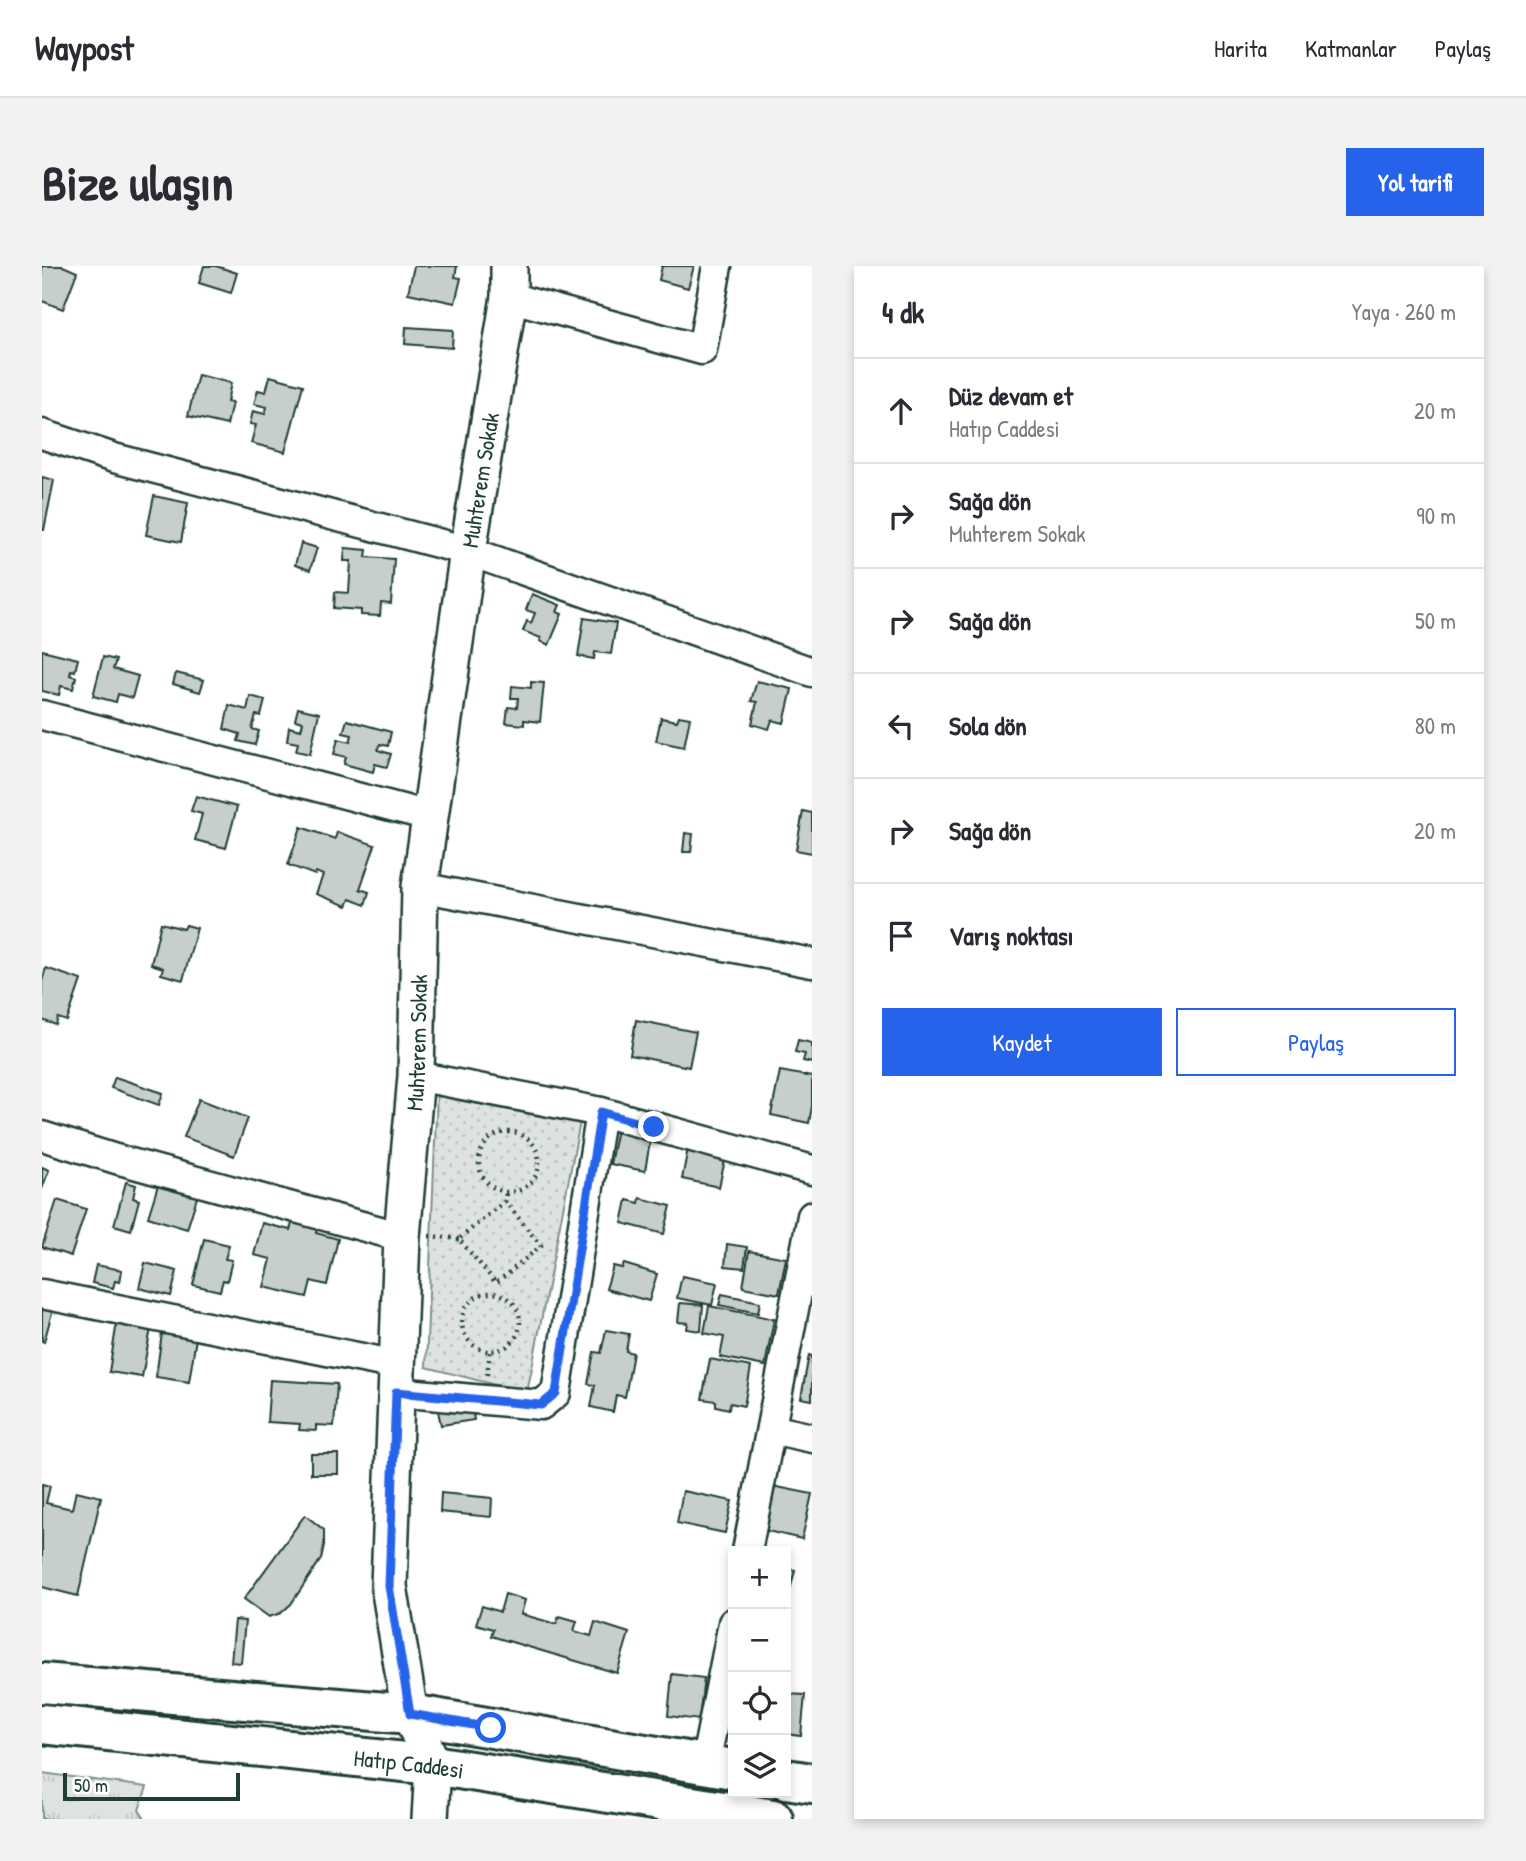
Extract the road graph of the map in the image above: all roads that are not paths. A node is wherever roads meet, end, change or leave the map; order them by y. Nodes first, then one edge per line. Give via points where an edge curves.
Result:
1 (717, 266) edge
2 (509, 281) edge
3 (42, 434) edge
4 (468, 551) junction
5 (812, 672) edge
6 (42, 715) edge
7 (429, 816) junction
8 (420, 887) junction
9 (812, 963) edge
10 (416, 1076) junction
11 (601, 1112) junction
12 (42, 1136) edge
13 (812, 1170) edge
14 (812, 1216) edge
15 (402, 1237) junction
16 (42, 1294) edge
17 (397, 1378) junction
18 (771, 1429) junction
19 (812, 1438) edge
20 (748, 1546) edge
21 (728, 1672) edge
22 (42, 1683) edge
23 (410, 1714) junction
24 (42, 1724) edge
25 (433, 1765) junction
26 (719, 1767) edge
27 (791, 1780) edge
28 (812, 1783) edge
29 (661, 1810) edge
30 (430, 1819) edge
31 (773, 1819) edge

1 - 2 street via 702,350
2 - 4 street, Muhterem Sokak
3 - 4 street via 114,458
4 - 5 street
4 - 7 street, Muhterem Sokak
6 - 7 street
7 - 8 street, Muhterem Sokak
8 - 9 street
8 - 10 street, Muhterem Sokak
10 - 11 street
10 - 15 street, Muhterem Sokak
11 - 13 street
11 - 17 street via 556,1393 541,1405
12 - 15 street
14 - 18 street
15 - 17 street, Muhterem Sokak
16 - 17 street
17 - 23 street, Muhterem Sokak via 389,1586
18 - 19 street
18 - 20 street
21 - 26 street
22 - 23 main road, Hatıp Caddesi
23 - 25 street, Muhterem Sokak
23 - 26 main road, Hatıp Caddesi
24 - 25 main road, Hatıp Caddesi
25 - 29 main road, Hatıp Caddesi
25 - 30 street, Muhterem Sokak
27 - 28 main road
29 - 31 main road, Hatıp Caddesi

